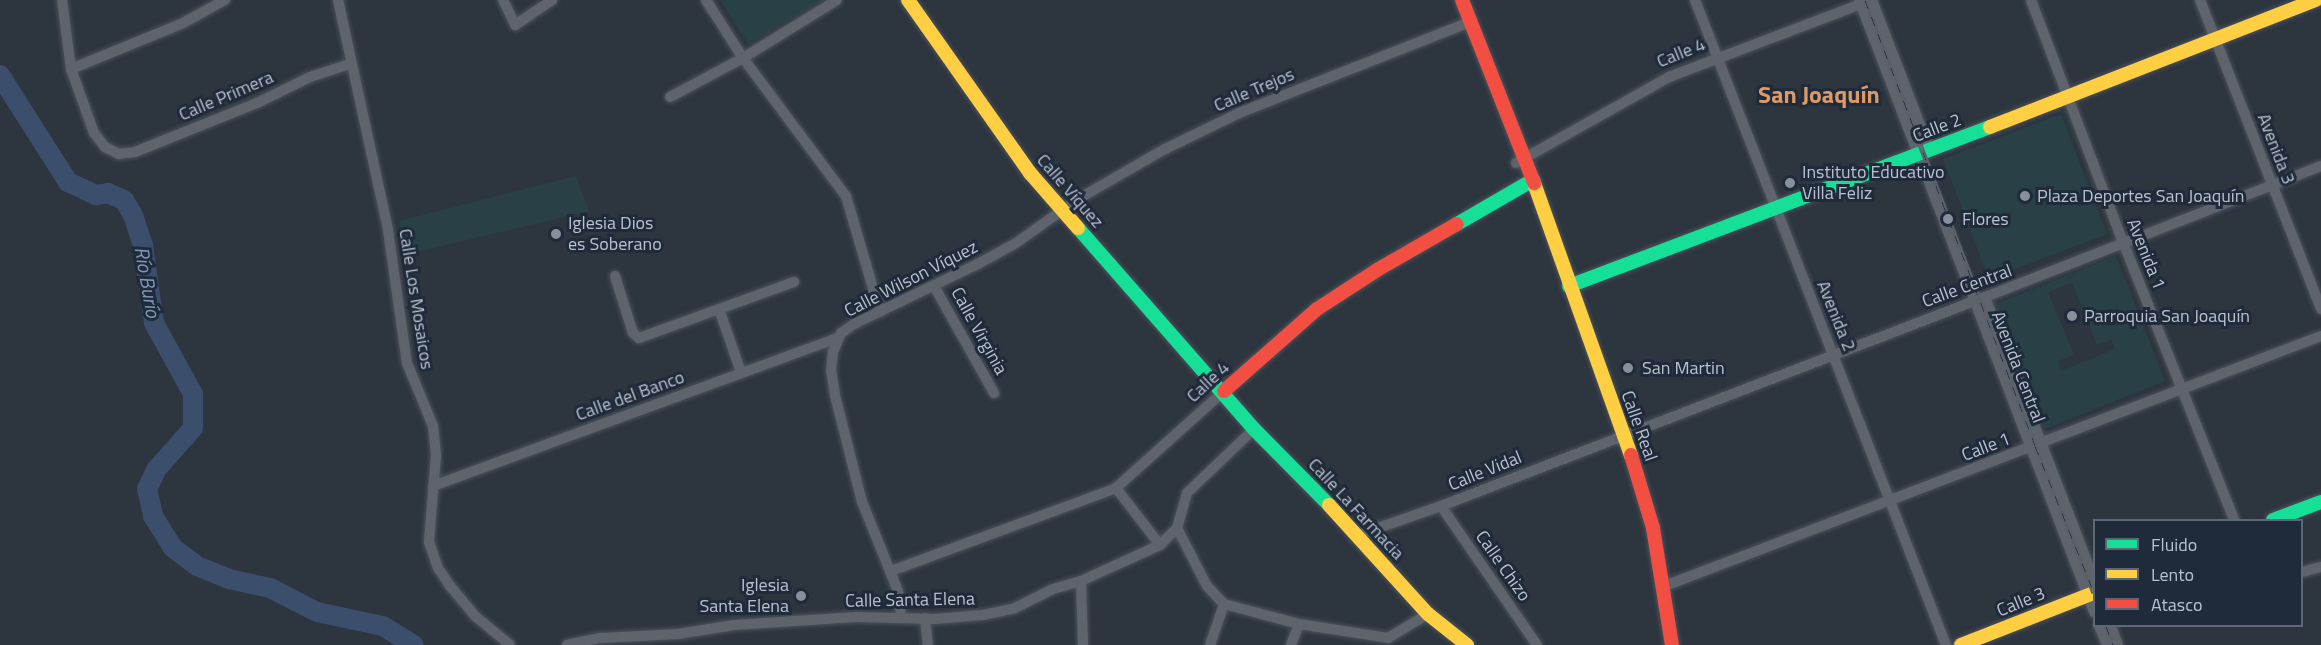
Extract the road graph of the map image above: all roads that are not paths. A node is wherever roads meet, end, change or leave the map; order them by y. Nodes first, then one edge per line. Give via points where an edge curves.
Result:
1 (62, 0) edge
2 (225, 0) edge
3 (338, 0) edge
4 (503, 0) edge
5 (552, 0) edge
6 (706, 0) edge
7 (837, 0) edge
8 (908, 0) edge
9 (1451, 0) edge
10 (1462, 0) edge
11 (1695, 0) edge
12 (1872, 0) edge
13 (2031, 0) edge
14 (2200, 0) edge
15 (2316, 0) edge
16 (1859, 2) edge
17 (1465, 24) junction
18 (2215, 39) junction
19 (743, 58) junction
20 (1718, 58) junction
21 (350, 64) junction
22 (71, 69) junction
23 (2068, 96) junction
24 (670, 97) dead end
25 (1924, 152) junction
26 (1520, 161) junction
27 (2321, 166) edge
28 (1529, 182) junction
29 (2272, 185) junction
30 (1775, 208) junction
31 (1062, 210) junction
32 (2124, 244) junction
33 (615, 276) dead end
34 (794, 282) dead end
35 (934, 285) junction
36 (1569, 286) junction
37 (1980, 299) junction
38 (719, 309) junction
39 (2321, 309) edge
40 (880, 312) junction
41 (2321, 336) edge
42 (838, 338) junction
43 (1834, 354) junction
44 (741, 372) junction
45 (2181, 388) junction
46 (1224, 391) junction
47 (994, 393) dead end
48 (1254, 429) junction
49 (1623, 434) junction
50 (2036, 445) junction
51 (433, 486) junction
52 (1116, 488) junction
53 (1891, 501) junction
54 (2321, 502) edge
55 (1441, 506) junction
56 (2234, 519) edge
57 (2276, 519) edge
58 (1178, 528) junction
59 (1358, 535) junction
60 (1161, 545) junction
61 (2321, 567) edge
62 (891, 571) junction
63 (2303, 572) edge
64 (2093, 578) edge
65 (1080, 581) junction
66 (1662, 587) junction
67 (2091, 594) edge
68 (1224, 604) junction
69 (1428, 614) junction
70 (902, 616) junction
71 (925, 618) junction
72 (1299, 624) junction
73 (2099, 627) edge
74 (2111, 627) edge
75 (510, 645) edge
76 (567, 645) edge
77 (928, 645) edge
78 (1083, 645) edge
79 (1210, 645) edge
80 (1291, 645) edge
81 (1467, 645) edge
82 (1538, 645) edge
83 (1672, 645) edge
84 (1946, 645) edge
85 (1961, 645) edge
86 (2107, 645) edge
87 (2118, 645) edge

1 - 22 street
2 - 22 street via 183,23
3 - 21 street, Calle Los Mosaicos
4 - 5 street via 515,25
6 - 19 street
7 - 19 street
8 - 31 main road, Calle Víquez via 1011,148
9 - 17 main road, Calle Real
10 - 17 main road, Calle Real
11 - 20 street, Avenida 2
12 - 16 street, Calle 4
12 - 25 street, Avenida Central
13 - 23 street, Avenida 1
14 - 18 street, Avenida 3
15 - 18 main road, Calle 2
16 - 20 street, Calle 4
16 - 25 street, Avenida Central
17 - 26 main road, Calle Real
17 - 31 street, Calle Trejos via 1239,113 1165,149
18 - 23 main road, Calle 2
18 - 29 street, Avenida 3
19 - 24 street
19 - 40 street via 846,196
20 - 26 street, Calle 4 via 1647,87
20 - 30 street, Avenida 2
21 - 22 street, Calle Primera via 310,76 257,104 135,152 113,152 94,133
21 - 51 street, Calle Los Mosaicos via 388,230 406,363 433,426
23 - 25 main road, Calle 2
23 - 32 street, Avenida 1
25 - 30 main road, Calle 2
25 - 37 street, Avenida Central
26 - 28 main road, Calle Real
27 - 29 street, Calle Central
28 - 36 main road, Calle Real
28 - 46 main road, Calle 4 via 1317,309
29 - 32 street, Calle Central
29 - 39 street, Avenida 3
30 - 36 main road, Calle 2
30 - 43 street, Avenida 2
31 - 35 street, Calle Wilson Víquez via 1016,243
31 - 46 main road, Calle Víquez
32 - 37 street, Calle Central
32 - 45 street, Avenida 1
33 - 38 street via 633,333 639,338
34 - 38 street
35 - 40 street, Calle Wilson Víquez
35 - 47 street, Calle Virginia
36 - 49 main road, Calle Real
37 - 43 street, Calle Central
37 - 50 street, Avenida Central
38 - 44 street
40 - 42 street, Calle Wilson Víquez via 847,328
41 - 45 street, Calle 1
42 - 44 street, Calle del Banco
42 - 62 street, Calle Wilson Víquez via 831,370 835,395 862,502
43 - 49 street, Calle Central
43 - 53 street, Avenida 2
44 - 51 street, Calle del Banco
45 - 50 street, Calle 1
45 - 56 street, Avenida 1
46 - 48 main road, Calle La Farmacia
46 - 52 street, Calle 4
48 - 58 street via 1187,493
48 - 59 main road, Calle La Farmacia
49 - 55 street, Calle Vidal
49 - 66 main road, Calle Real via 1653,528
50 - 53 street, Calle 1
50 - 64 street, Avenida Central
50 - 67 street, Avenida Central
51 - 75 street, Calle Los Mosaicos via 429,542 438,567 468,609
52 - 60 street
52 - 62 street, Calle 4
53 - 66 street, Calle 1
53 - 84 street, Avenida 2
54 - 57 main road
55 - 59 street, Calle Vidal
55 - 82 street, Calle Chizo
58 - 60 street, Calle Santa Elena
58 - 68 street via 1207,586
59 - 69 main road, Calle La Farmacia
60 - 65 street, Calle Santa Elena
61 - 63 street
62 - 70 street, Calle Wilson Víquez
65 - 71 street, Calle Santa Elena via 1015,608 983,615
65 - 78 street
66 - 83 main road, Calle Real
67 - 85 main road, Calle 3
68 - 72 street
68 - 79 street
69 - 72 street via 1388,638
69 - 81 main road, Calle La Farmacia
70 - 71 street, Calle Santa Elena
70 - 76 street, Calle Santa Elena via 734,625
71 - 77 street
72 - 80 street
73 - 86 street
74 - 87 street

